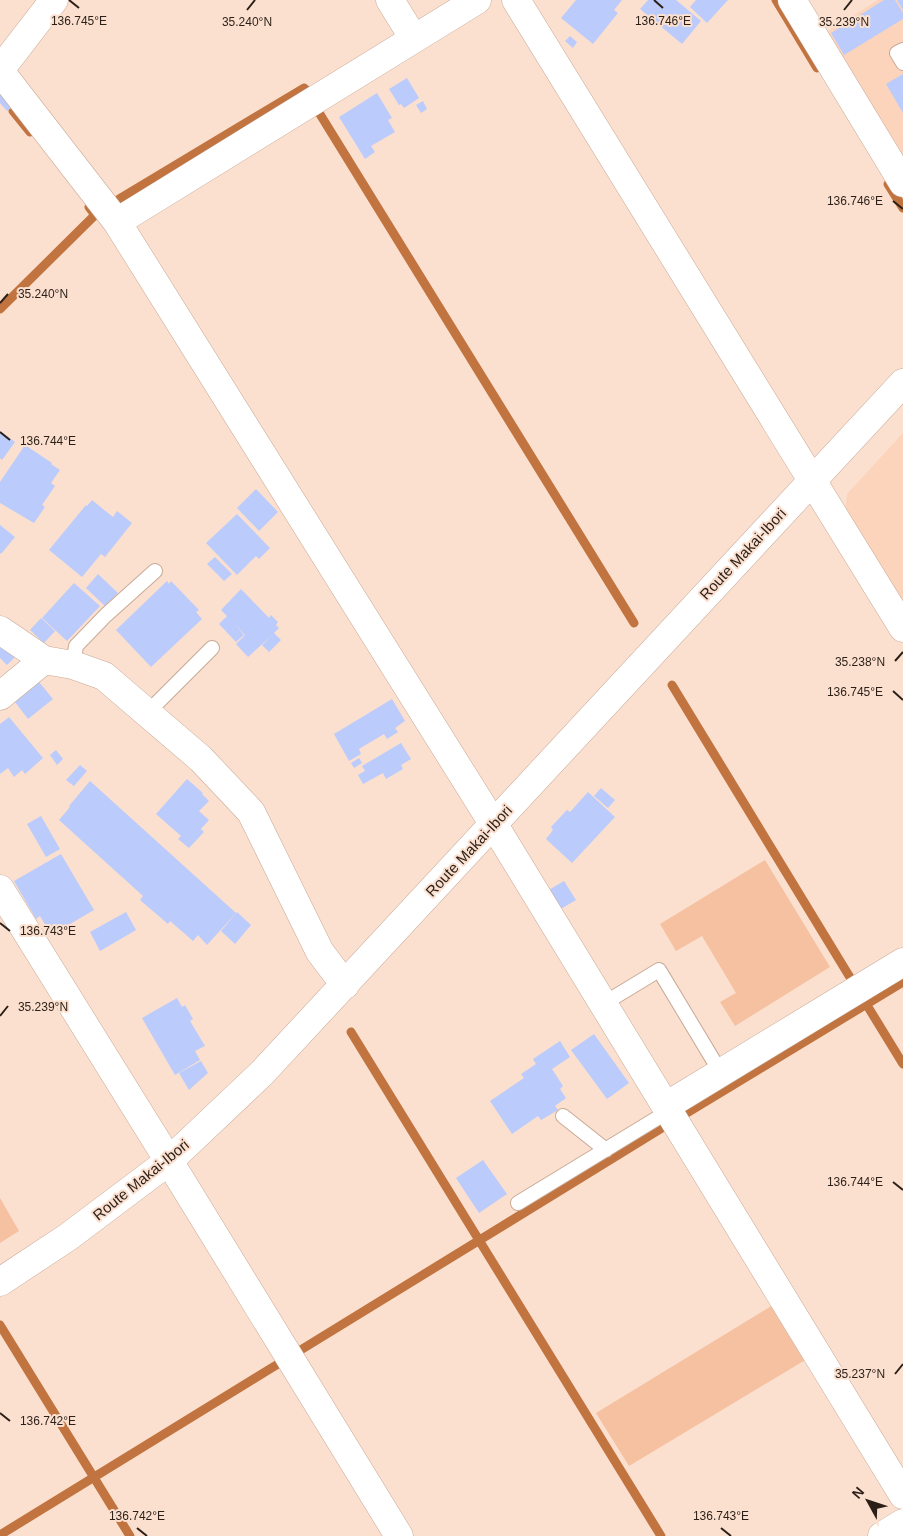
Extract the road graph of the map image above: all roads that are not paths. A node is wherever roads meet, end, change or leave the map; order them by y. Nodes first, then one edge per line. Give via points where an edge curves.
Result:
1 (54, 0) edge
2 (390, 0) edge
3 (478, 0) edge
4 (516, 0) edge
5 (792, 0) edge
6 (414, 39) junction
7 (903, 50) edge
8 (903, 63) edge
9 (0, 71) edge
10 (903, 183) edge
11 (117, 222) junction
12 (903, 383) edge
13 (812, 479) junction
14 (155, 571) dead end
15 (903, 628) edge
16 (0, 630) edge
17 (212, 648) dead end
18 (44, 660) junction
19 (73, 664) junction
20 (0, 696) edge
21 (147, 713) junction
22 (494, 825) junction
23 (0, 889) edge
24 (903, 962) edge
25 (345, 985) junction
26 (603, 1004) junction
27 (721, 1073) junction
28 (667, 1109) junction
29 (563, 1116) dead end
30 (606, 1150) junction
31 (170, 1161) junction
32 (518, 1203) dead end
33 (0, 1282) edge
34 (903, 1495) edge
35 (903, 1523) edge
36 (399, 1536) edge
37 (882, 1536) edge

1 - 9 street
2 - 6 street
3 - 6 street
4 - 13 street
5 - 10 street
6 - 11 street
7 - 8 lane via 897,53
9 - 11 street
11 - 22 street
12 - 13 street, Route Makai-Ibori
13 - 15 street
13 - 22 street, Route Makai-Ibori
14 - 19 lane via 76,646
16 - 18 street
17 - 21 lane
18 - 19 street
18 - 20 street
19 - 21 street via 104,676
21 - 25 street via 201,759 251,812 320,952
22 - 25 street, Route Makai-Ibori
22 - 26 street
23 - 31 street
24 - 27 street
25 - 31 street, Route Makai-Ibori via 262,1073
26 - 27 lane via 659,970
26 - 28 street
27 - 28 street
28 - 30 lane
28 - 34 street
29 - 30 lane
30 - 32 lane
31 - 33 street, Route Makai-Ibori via 68,1237
31 - 36 street
35 - 37 street

